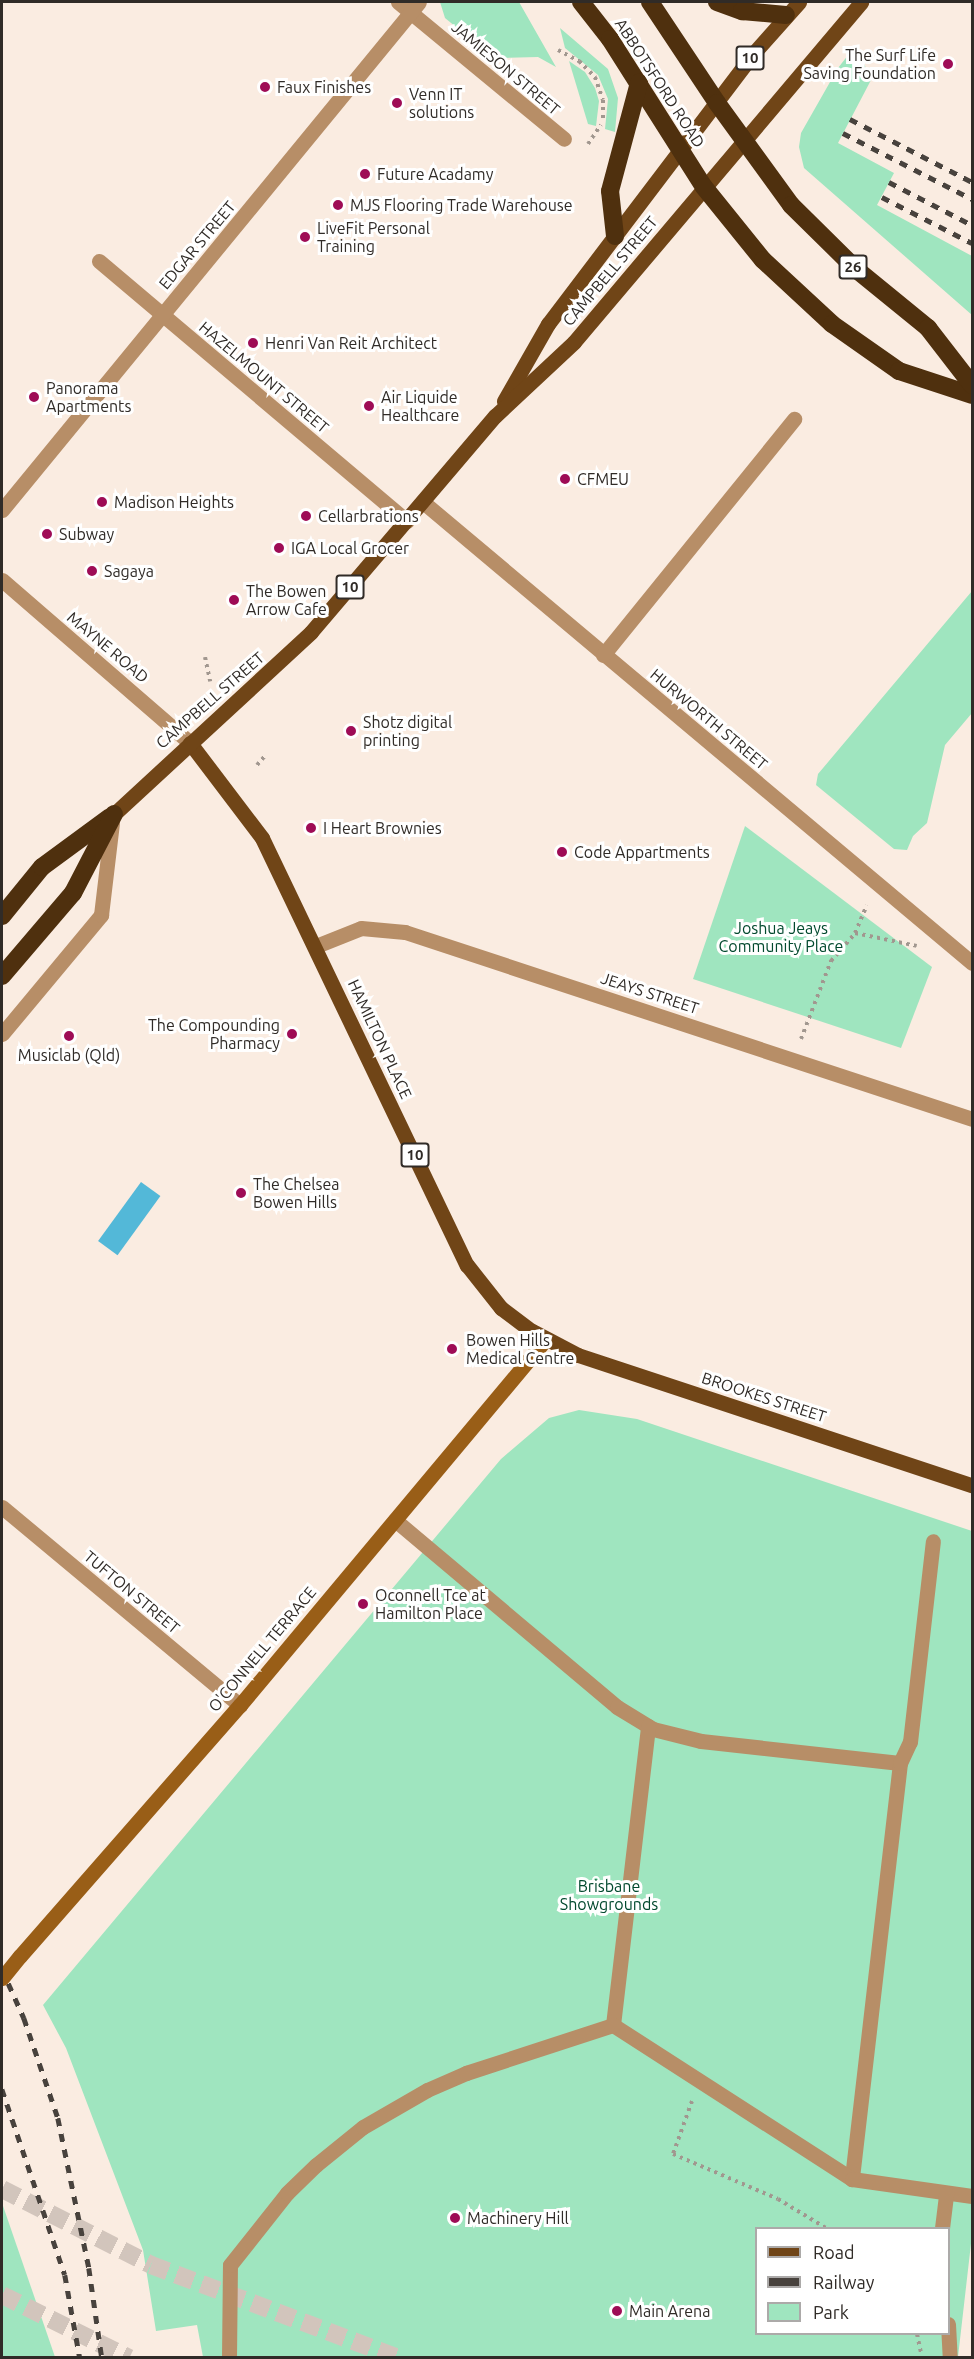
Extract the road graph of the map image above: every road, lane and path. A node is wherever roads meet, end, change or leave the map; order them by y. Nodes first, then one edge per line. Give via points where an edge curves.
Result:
1 (398, 2) edge
2 (581, 2) edge
3 (650, 2) edge
4 (717, 2) edge
5 (799, 2) edge
6 (861, 2) edge
7 (415, 7) edge
8 (786, 15) junction
9 (558, 50) dead end
10 (639, 83) junction
11 (717, 103) junction
12 (564, 139) dead end
13 (743, 140) junction
14 (588, 144) dead end
15 (680, 150) junction
16 (704, 187) junction
17 (615, 236) junction
18 (99, 261) dead end
19 (163, 315) junction
20 (972, 385) edge
21 (972, 395) edge
22 (495, 416) junction
23 (794, 419) dead end
24 (423, 502) junction
25 (2, 510) edge
26 (407, 521) junction
27 (2, 580) edge
28 (603, 655) junction
29 (205, 657) dead end
30 (210, 681) dead end
31 (190, 742) junction
32 (264, 758) dead end
33 (257, 765) dead end
34 (114, 814) junction
35 (878, 882) junction
36 (2, 916) edge
37 (855, 933) junction
38 (316, 946) junction
39 (921, 947) dead end
40 (972, 963) edge
41 (2, 976) edge
42 (2, 1034) edge
43 (794, 1060) junction
44 (972, 1119) edge
45 (546, 1339) junction
46 (972, 1485) edge
47 (2, 1507) edge
48 (395, 1520) junction
49 (933, 1541) dead end
50 (240, 1705) junction
51 (648, 1726) junction
52 (900, 1763) junction
53 (2, 1978) edge
54 (614, 2025) junction
55 (689, 2110) dead end
56 (852, 2179) junction
57 (946, 2193) junction
58 (972, 2196) edge
59 (823, 2227) edge
60 (942, 2227) edge
61 (917, 2335) edge
62 (949, 2335) edge
63 (230, 2358) edge
64 (922, 2358) edge
65 (950, 2358) edge

1 - 7 street, JAMIESON STREET
2 - 10 highway, ABBOTSFORD ROAD
3 - 11 highway, 26
4 - 8 highway via 742,11
5 - 8 main road, 10
6 - 13 main road, 10
7 - 12 street, JAMIESON STREET
7 - 19 street, EDGAR STREET
8 - 11 main road, 10
9 - 14 path via 588,69 600,87 603,114 600,128
10 - 15 highway, ABBOTSFORD ROAD
10 - 17 highway via 610,191
11 - 13 highway, 26
11 - 15 main road, 10
13 - 16 main road, CAMPBELL STREET / 10
13 - 20 highway, 26 via 798,212 856,270 928,328
15 - 16 highway, ABBOTSFORD ROAD
15 - 17 main road, CAMPBELL STREET / 10
16 - 21 highway, ABBOTSFORD ROAD via 763,260 832,324 899,371
16 - 22 main road, CAMPBELL STREET / 10 via 574,342
17 - 22 main road, CAMPBELL STREET / 10 via 548,324
18 - 19 street, HAZELMOUNT STREET
19 - 25 street, EDGAR STREET
19 - 26 street, HAZELMOUNT STREET
22 - 24 main road, CAMPBELL STREET / 10
23 - 28 street
24 - 26 main road, CAMPBELL STREET / 10
24 - 28 street, HURWORTH STREET
26 - 31 main road, CAMPBELL STREET / 10 via 291,653
27 - 31 street, MAYNE ROAD
28 - 35 street, HURWORTH STREET
29 - 30 path
31 - 34 main road, CAMPBELL STREET
31 - 38 main road, HAMILTON PLACE / 10 via 262,838
32 - 33 path
34 - 36 highway via 42,867
34 - 41 highway via 73,892
34 - 42 street via 101,915
35 - 37 path
35 - 40 street, HURWORTH STREET
37 - 39 path
37 - 43 path via 831,960
38 - 43 street, JEAYS STREET via 361,928 405,932
38 - 45 main road, HAMILTON PLACE / 10 via 467,1265 501,1308
43 - 44 street, JEAYS STREET
45 - 46 main road, BROOKES STREET / 10 via 578,1355
45 - 48 main road, O'CONNELL TERRACE
47 - 50 street, TUFTON STREET
48 - 50 main road, O'CONNELL TERRACE
48 - 51 street via 617,1707
49 - 52 street via 910,1742
50 - 53 main road, O'CONNELL TERRACE, bridge
51 - 52 street via 701,1741
51 - 54 street
52 - 56 street
54 - 56 street
54 - 63 street via 465,2073 427,2090 363,2127 316,2165 287,2193 230,2265
55 - 59 path via 673,2154 778,2199
56 - 57 street
57 - 58 street
57 - 60 street
61 - 64 path
62 - 65 street

